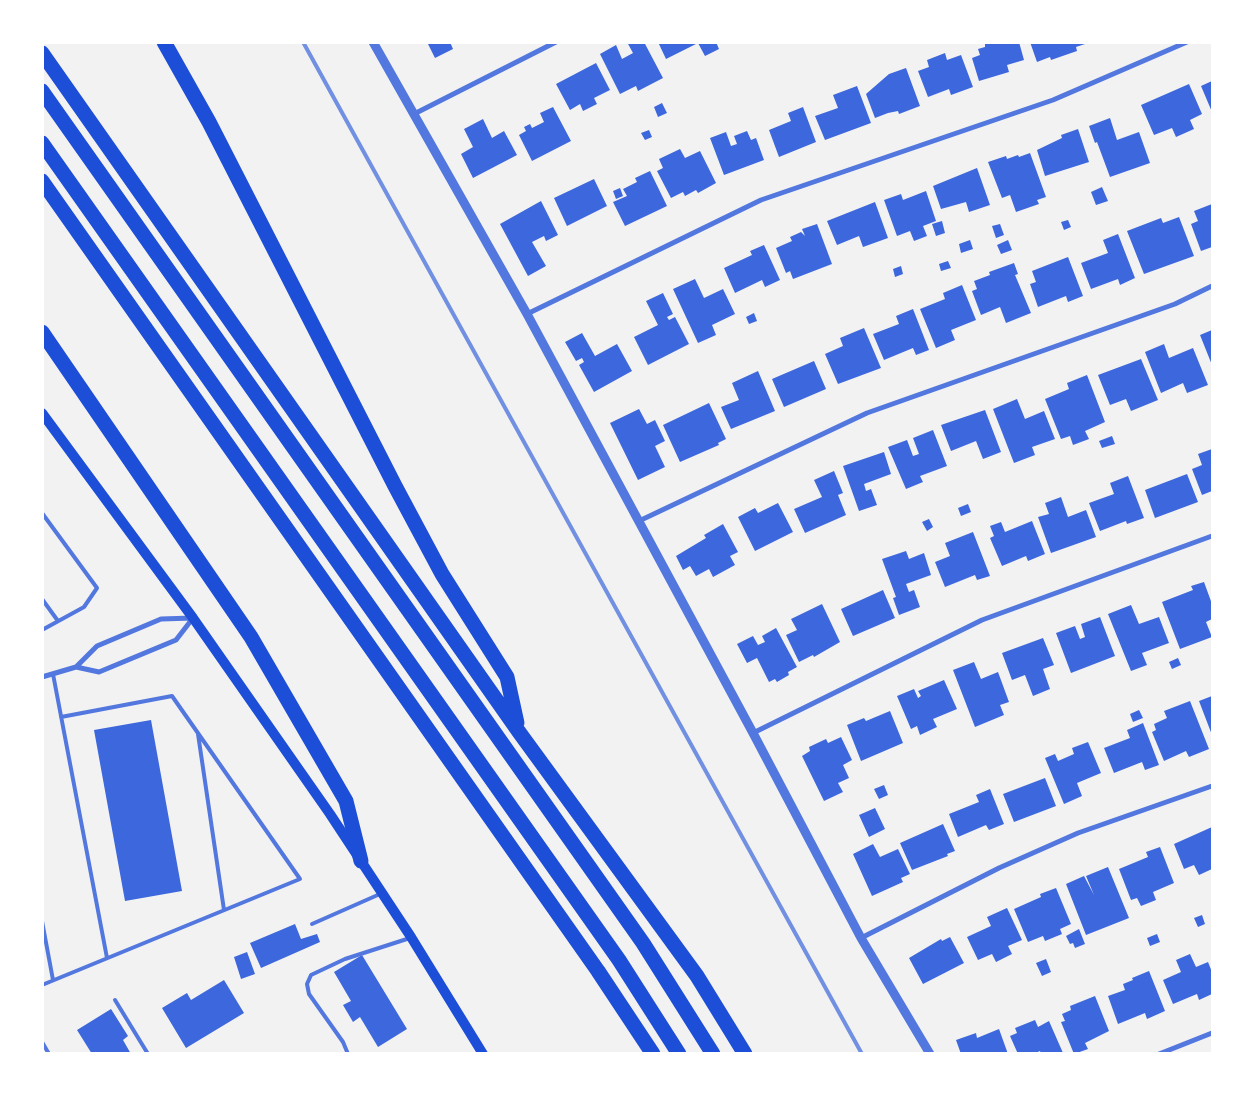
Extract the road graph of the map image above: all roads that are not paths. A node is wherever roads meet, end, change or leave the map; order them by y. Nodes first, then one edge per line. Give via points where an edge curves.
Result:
1 (164, 42) edge
2 (373, 42) edge
3 (556, 42) edge
4 (1187, 42) edge
5 (42, 53) edge
6 (42, 92) edge
7 (414, 114) junction
8 (42, 142) edge
9 (42, 181) edge
10 (1212, 286) edge
11 (527, 314) junction
12 (42, 332) edge
13 (42, 413) edge
14 (42, 513) edge
15 (640, 521) junction
16 (1212, 536) edge
17 (42, 599) edge
18 (193, 618) junction
19 (58, 621) junction
20 (42, 630) edge
21 (76, 667) junction
22 (52, 674) junction
23 (42, 678) edge
24 (61, 717) junction
25 (519, 732) junction
26 (198, 733) junction
27 (753, 733) junction
28 (1212, 786) edge
29 (361, 861) junction
30 (382, 893) junction
31 (224, 910) junction
32 (42, 921) edge
33 (312, 924) dead end
34 (43, 929) edge
35 (411, 938) junction
36 (861, 938) junction
37 (107, 958) junction
38 (53, 980) junction
39 (42, 985) edge
40 (116, 1000) dead end
41 (1212, 1033) edge
42 (42, 1042) edge
43 (49, 1054) edge
44 (148, 1054) edge
45 (348, 1054) edge
46 (483, 1054) edge
47 (653, 1054) edge
48 (679, 1054) edge
49 (713, 1054) edge
50 (745, 1054) edge
51 (930, 1054) edge
52 (1159, 1054) edge

1 - 25 highway via 209,122 442,574 507,677
2 - 7 street
3 - 7 street
4 - 11 street via 1053,100 761,200
5 - 25 highway
6 - 49 highway via 643,943
7 - 11 street
8 - 48 highway via 619,960
9 - 47 highway via 598,971
10 - 15 street via 1175,304 867,413
11 - 15 street
12 - 29 highway via 251,637 346,801
13 - 18 main road
14 - 19 lane via 97,588 84,607
15 - 27 street
16 - 27 street via 982,620
17 - 19 lane
18 - 21 street via 161,619 97,646
18 - 21 street via 176,640 99,672
18 - 29 main road
19 - 20 lane
21 - 22 street
22 - 23 street
22 - 24 lane
24 - 26 lane via 172,696
24 - 37 lane
25 - 50 highway via 697,976
26 - 31 lane
26 - 31 lane via 300,879
27 - 36 street
28 - 36 street via 1078,833 999,868
29 - 30 main road
30 - 33 lane
30 - 35 main road
31 - 37 lane
32 - 34 lane
34 - 38 lane
35 - 45 lane via 345,959 312,974 307,984 309,994
35 - 46 main road
36 - 51 street
37 - 38 lane
38 - 39 lane
40 - 44 lane
41 - 52 street
42 - 43 lane

